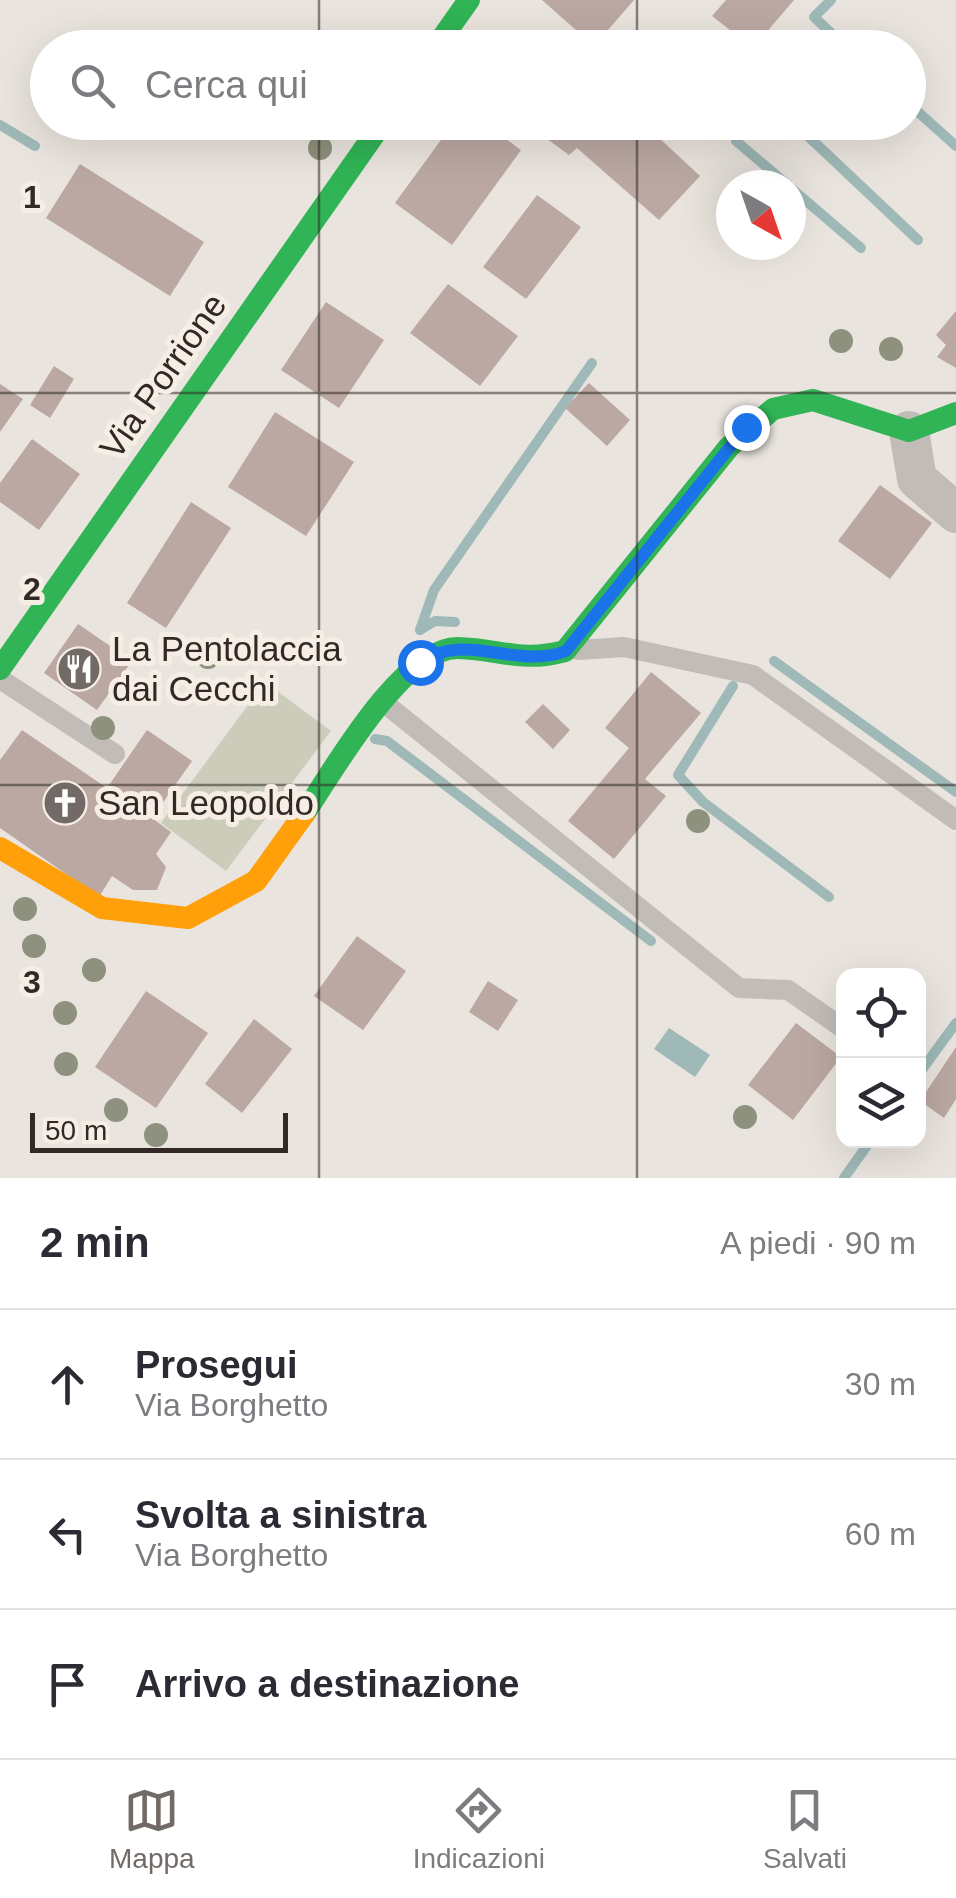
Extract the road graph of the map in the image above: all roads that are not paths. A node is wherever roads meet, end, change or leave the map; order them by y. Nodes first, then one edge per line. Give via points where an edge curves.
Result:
1 (468, 0) edge
2 (448, 30) edge
3 (370, 140) edge
4 (956, 412) edge
5 (909, 431) junction
6 (956, 513) edge
7 (566, 651) junction
8 (0, 670) edge
9 (0, 679) edge
10 (383, 701) junction
11 (115, 754) dead end
12 (956, 820) edge
13 (0, 848) edge
14 (836, 1023) edge

1 - 2 street
3 - 8 street, Via Porrione
4 - 5 street
5 - 6 street via 917,479
5 - 7 street via 821,400 780,403 738,437
7 - 10 street via 534,659 436,651
7 - 12 lane via 624,648 753,675
9 - 11 lane
10 - 13 street via 256,882 188,918 102,908
10 - 14 lane via 739,988 788,990

